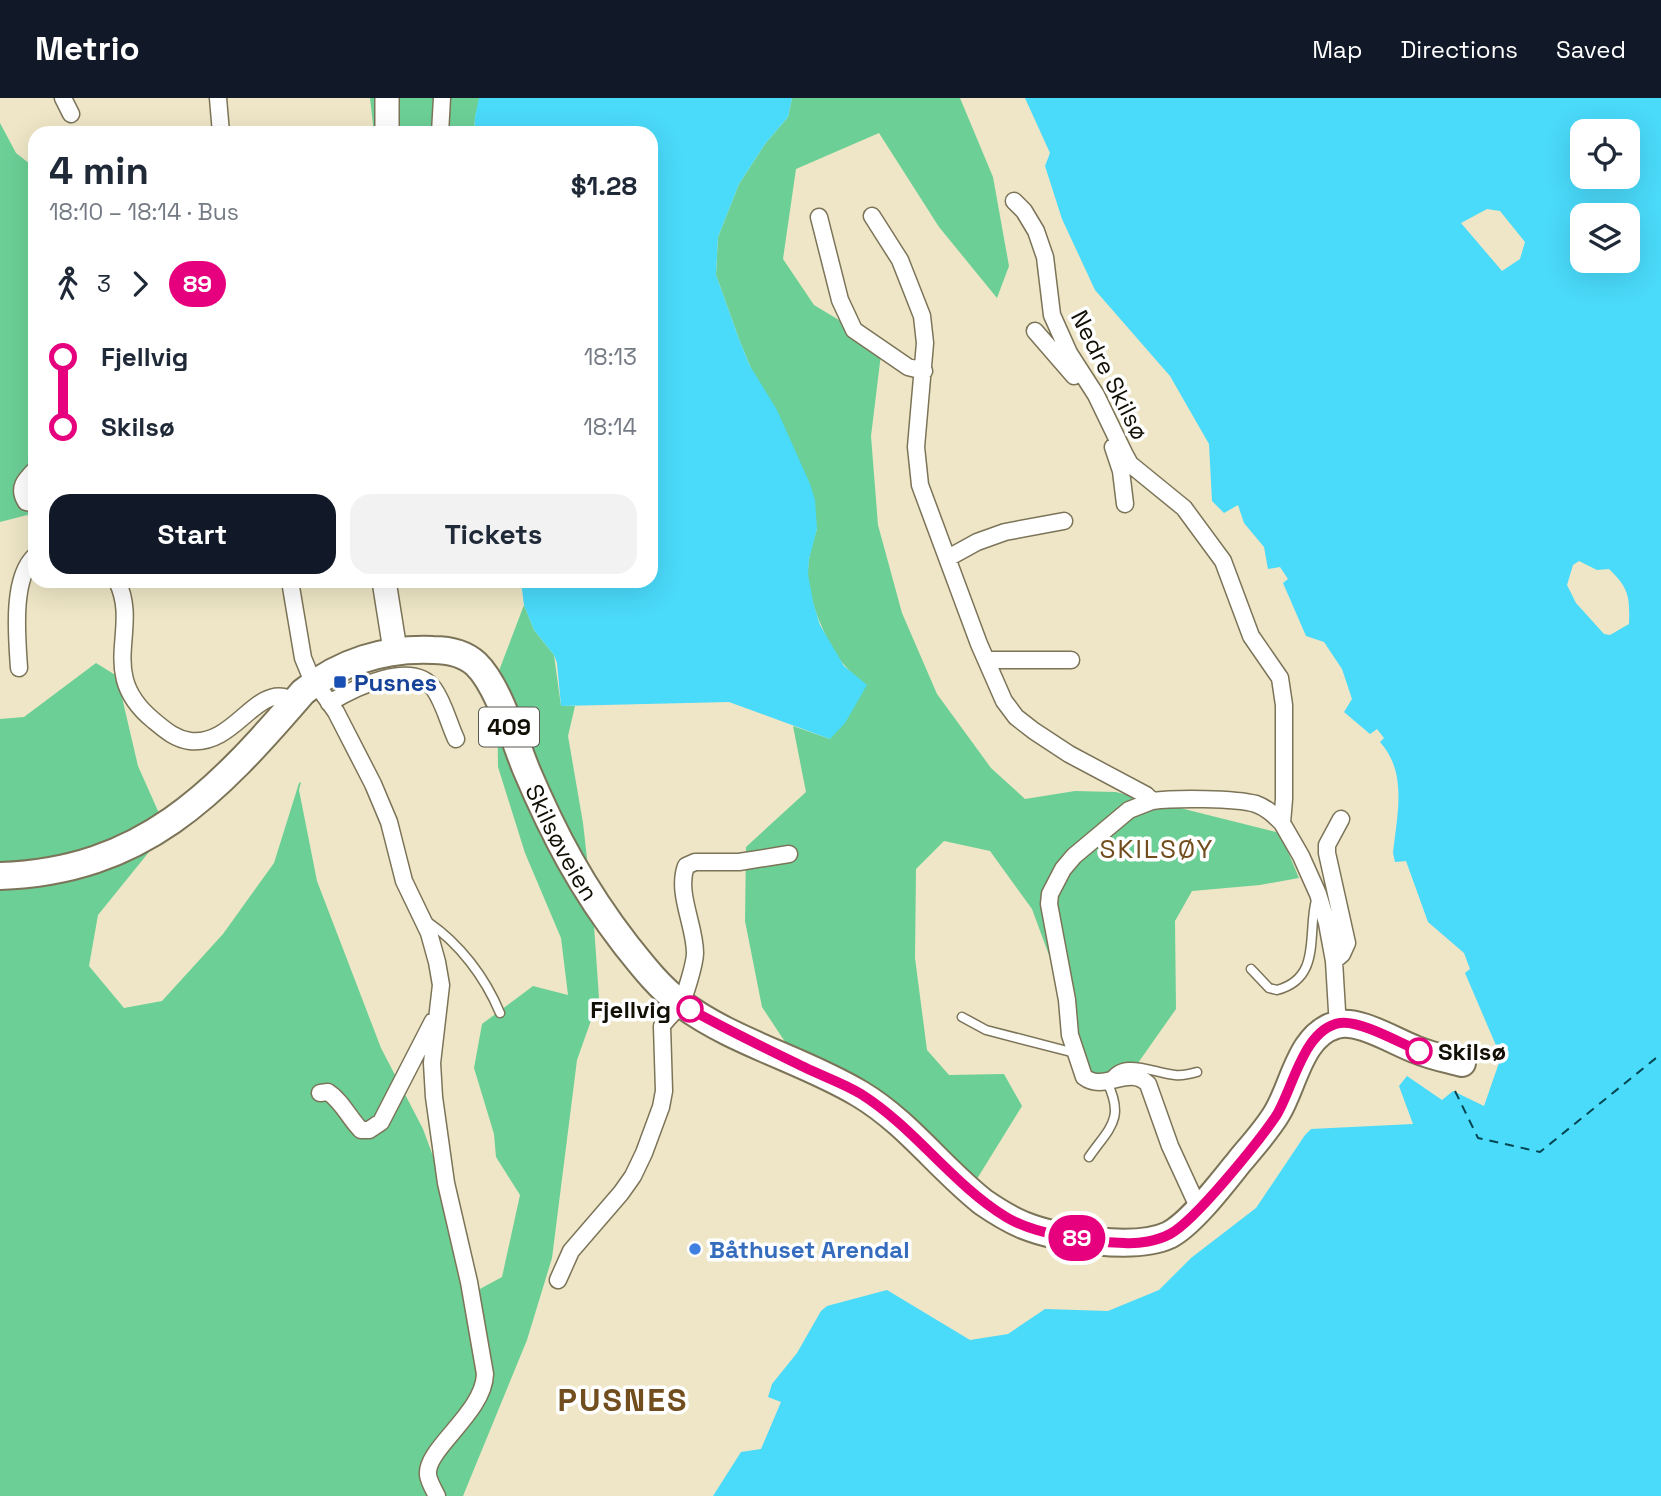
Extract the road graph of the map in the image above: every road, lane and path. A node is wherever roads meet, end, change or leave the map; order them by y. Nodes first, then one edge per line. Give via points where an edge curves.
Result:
1 (63, 98) edge
2 (218, 98) edge
3 (387, 98) edge
4 (442, 98) edge
5 (71, 114) dead end
6 (220, 126) edge
7 (387, 126) edge
8 (440, 126) edge
9 (1014, 201) dead end
10 (872, 216) dead end
11 (819, 217) dead end
12 (1035, 331) dead end
13 (924, 372) junction
14 (1110, 428) junction
15 (28, 477) edge
16 (28, 502) edge
17 (1125, 505) dead end
18 (1064, 521) dead end
19 (948, 558) junction
20 (28, 566) edge
21 (119, 588) edge
22 (291, 588) edge
23 (385, 588) edge
24 (395, 650) junction
25 (986, 660) junction
26 (1071, 660) dead end
27 (19, 668) dead end
28 (322, 692) junction
29 (293, 703) junction
30 (456, 739) dead end
31 (1152, 802) junction
32 (1340, 819) dead end
33 (1282, 823) junction
34 (789, 854) dead end
35 (0, 876) edge
36 (1318, 894) junction
37 (423, 918) junction
38 (1334, 961) junction
39 (1251, 969) dead end
40 (681, 1003) junction
41 (439, 1009) junction
42 (500, 1013) dead end
43 (962, 1017) dead end
44 (1339, 1023) junction
45 (1075, 1053) junction
46 (1462, 1063) dead end
47 (1197, 1072) dead end
48 (1107, 1082) junction
49 (320, 1093) dead end
50 (1089, 1157) dead end
51 (1199, 1209) junction
52 (558, 1280) dead end
53 (437, 1496) edge

1 - 5 street
2 - 6 street
3 - 7 main road
4 - 8 street
9 - 14 street, Nedre Skilsø via 1036,231 1045,257 1052,315
10 - 13 street via 900,260 918,304
11 - 13 street via 840,299 854,330 908,367
12 - 14 street
13 - 19 street via 917,474
14 - 17 street
14 - 33 street, Nedre Skilsø via 1130,464 1184,508 1223,561 1251,636 1280,678 1284,705
15 - 16 street via 21,494
18 - 19 street via 1005,531
19 - 25 street
20 - 27 street via 21,576
21 - 29 street via 124,601 122,673 139,705 178,738 208,741 270,698 284,696
22 - 28 street via 303,658
23 - 24 main road
24 - 28 main road, Skilsøveien / 409 via 344,667
24 - 40 main road, Skilsøveien / 409 via 448,650 480,667 578,877 658,984
25 - 26 street
25 - 31 street via 1016,716 1069,754
28 - 29 main road, Skilsøveien / 409
28 - 30 street, Skilsøveien via 350,690 398,676 421,678 434,690
28 - 37 street via 373,783 404,881
29 - 35 main road, Skilsøveien / 409 via 209,792 162,828 99,859 32,875
31 - 33 street via 1248,803 1270,810
31 - 45 street via 1129,810 1074,856 1050,894
32 - 38 street via 1327,845 1347,943
33 - 36 street
34 - 40 street via 686,866 684,889 695,951
36 - 38 street
36 - 39 lane via 1304,971 1276,990
37 - 41 street via 441,985
37 - 42 lane via 453,942 484,981
38 - 44 street
40 - 51 main road, Skilsøveien / 409 via 728,1031 860,1094 894,1118 1008,1219 1079,1238 1148,1242 1172,1233
40 - 52 street via 662,1026 664,1091 644,1153 621,1194 571,1251
41 - 49 street via 374,1128 361,1130 337,1099 328,1092
41 - 53 street via 433,1097 485,1374 476,1403 429,1467
43 - 45 lane via 986,1030
44 - 46 main road via 1355,1024
44 - 51 main road, Skilsøveien / 409 via 1314,1040 1275,1117
45 - 48 street via 1084,1077
47 - 48 lane via 1173,1075 1131,1066 1113,1072
48 - 50 lane via 1116,1115
48 - 51 street via 1132,1075 1148,1084

